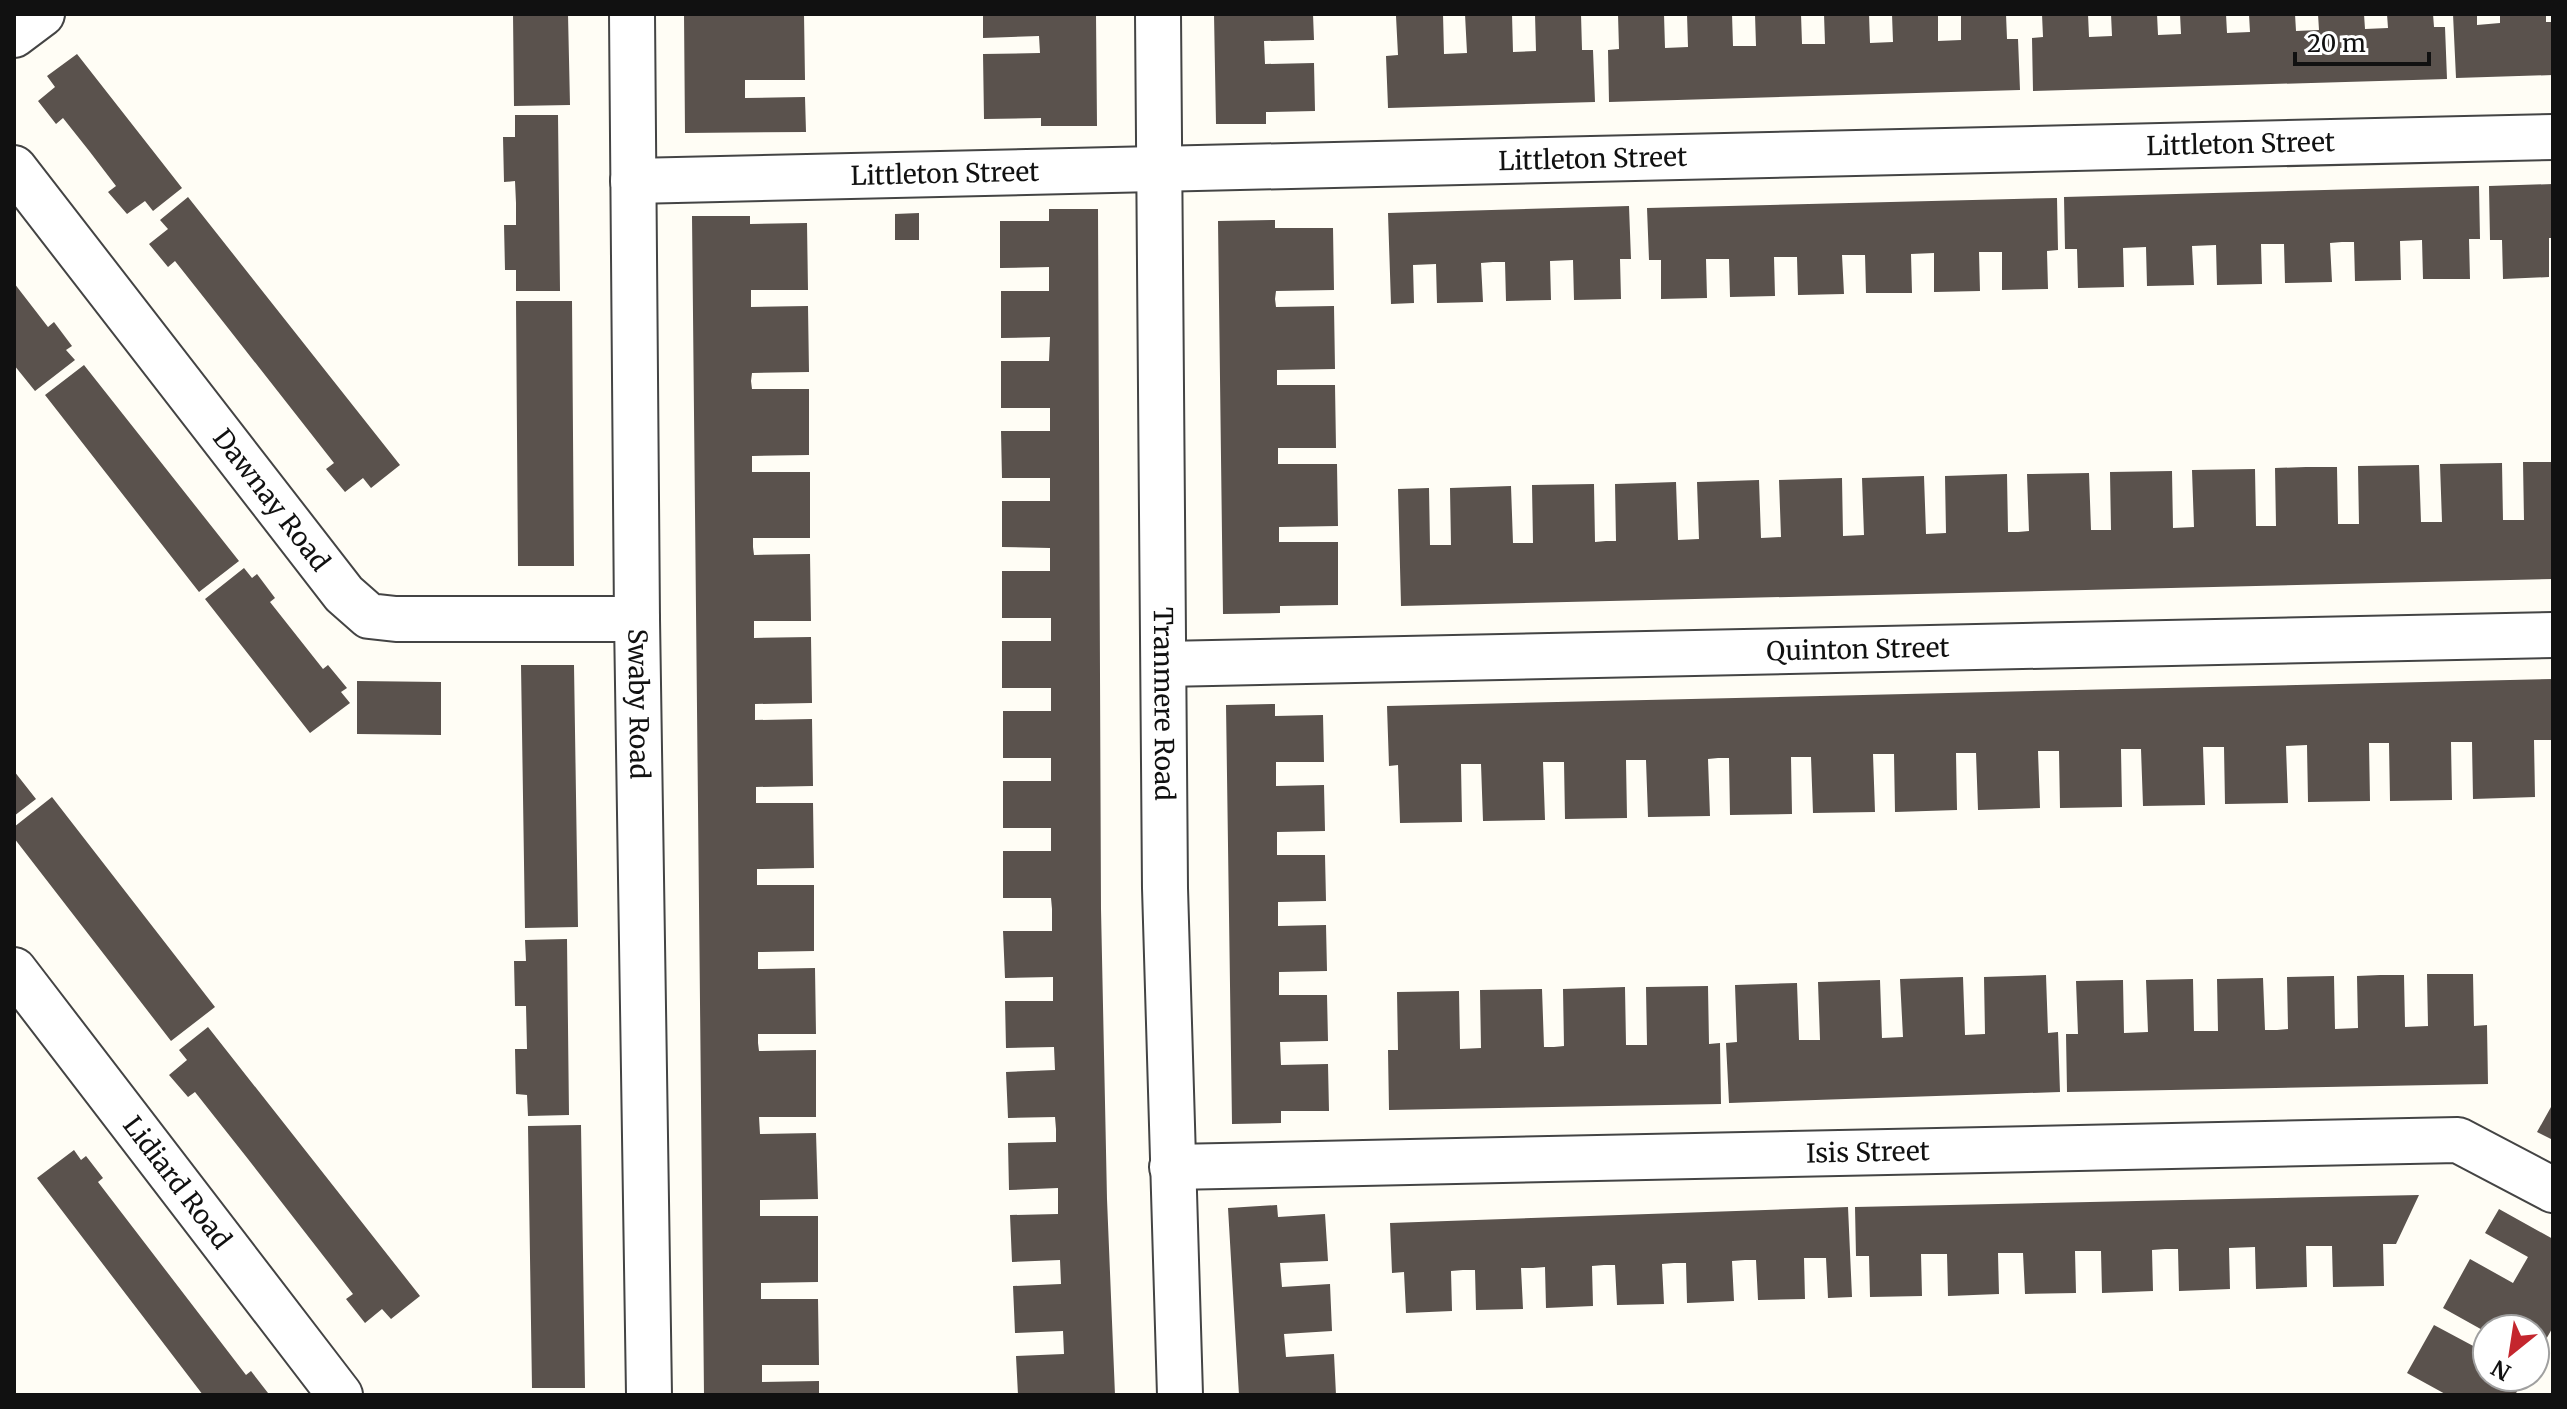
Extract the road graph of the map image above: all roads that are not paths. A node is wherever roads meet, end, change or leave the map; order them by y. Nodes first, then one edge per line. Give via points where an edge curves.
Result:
1 (42, 14) edge
2 (632, 14) edge
3 (1158, 14) edge
4 (14, 35) edge
5 (2553, 137) edge
6 (14, 168) edge
7 (1157, 169) junction
8 (633, 181) junction
9 (637, 619) junction
10 (2553, 635) edge
11 (1164, 664) junction
12 (14, 970) edge
13 (1172, 1167) junction
14 (2553, 1190) edge
15 (340, 1395) edge
16 (649, 1395) edge
17 (1180, 1395) edge

1 - 4 street
2 - 8 street, Swaby Road
3 - 7 street, Tranmere Road
5 - 7 street, Littleton Street
6 - 9 street, Dawnay Road via 344,594 369,616
7 - 8 street, Littleton Street
7 - 11 street, Tranmere Road
8 - 9 street, Swaby Road
9 - 16 street, Swaby Road
10 - 11 street, Quinton Street
11 - 13 street, Tranmere Road
12 - 15 street, Lidiard Road
13 - 14 street, Isis Street via 2458,1140
13 - 17 street, Tranmere Road

